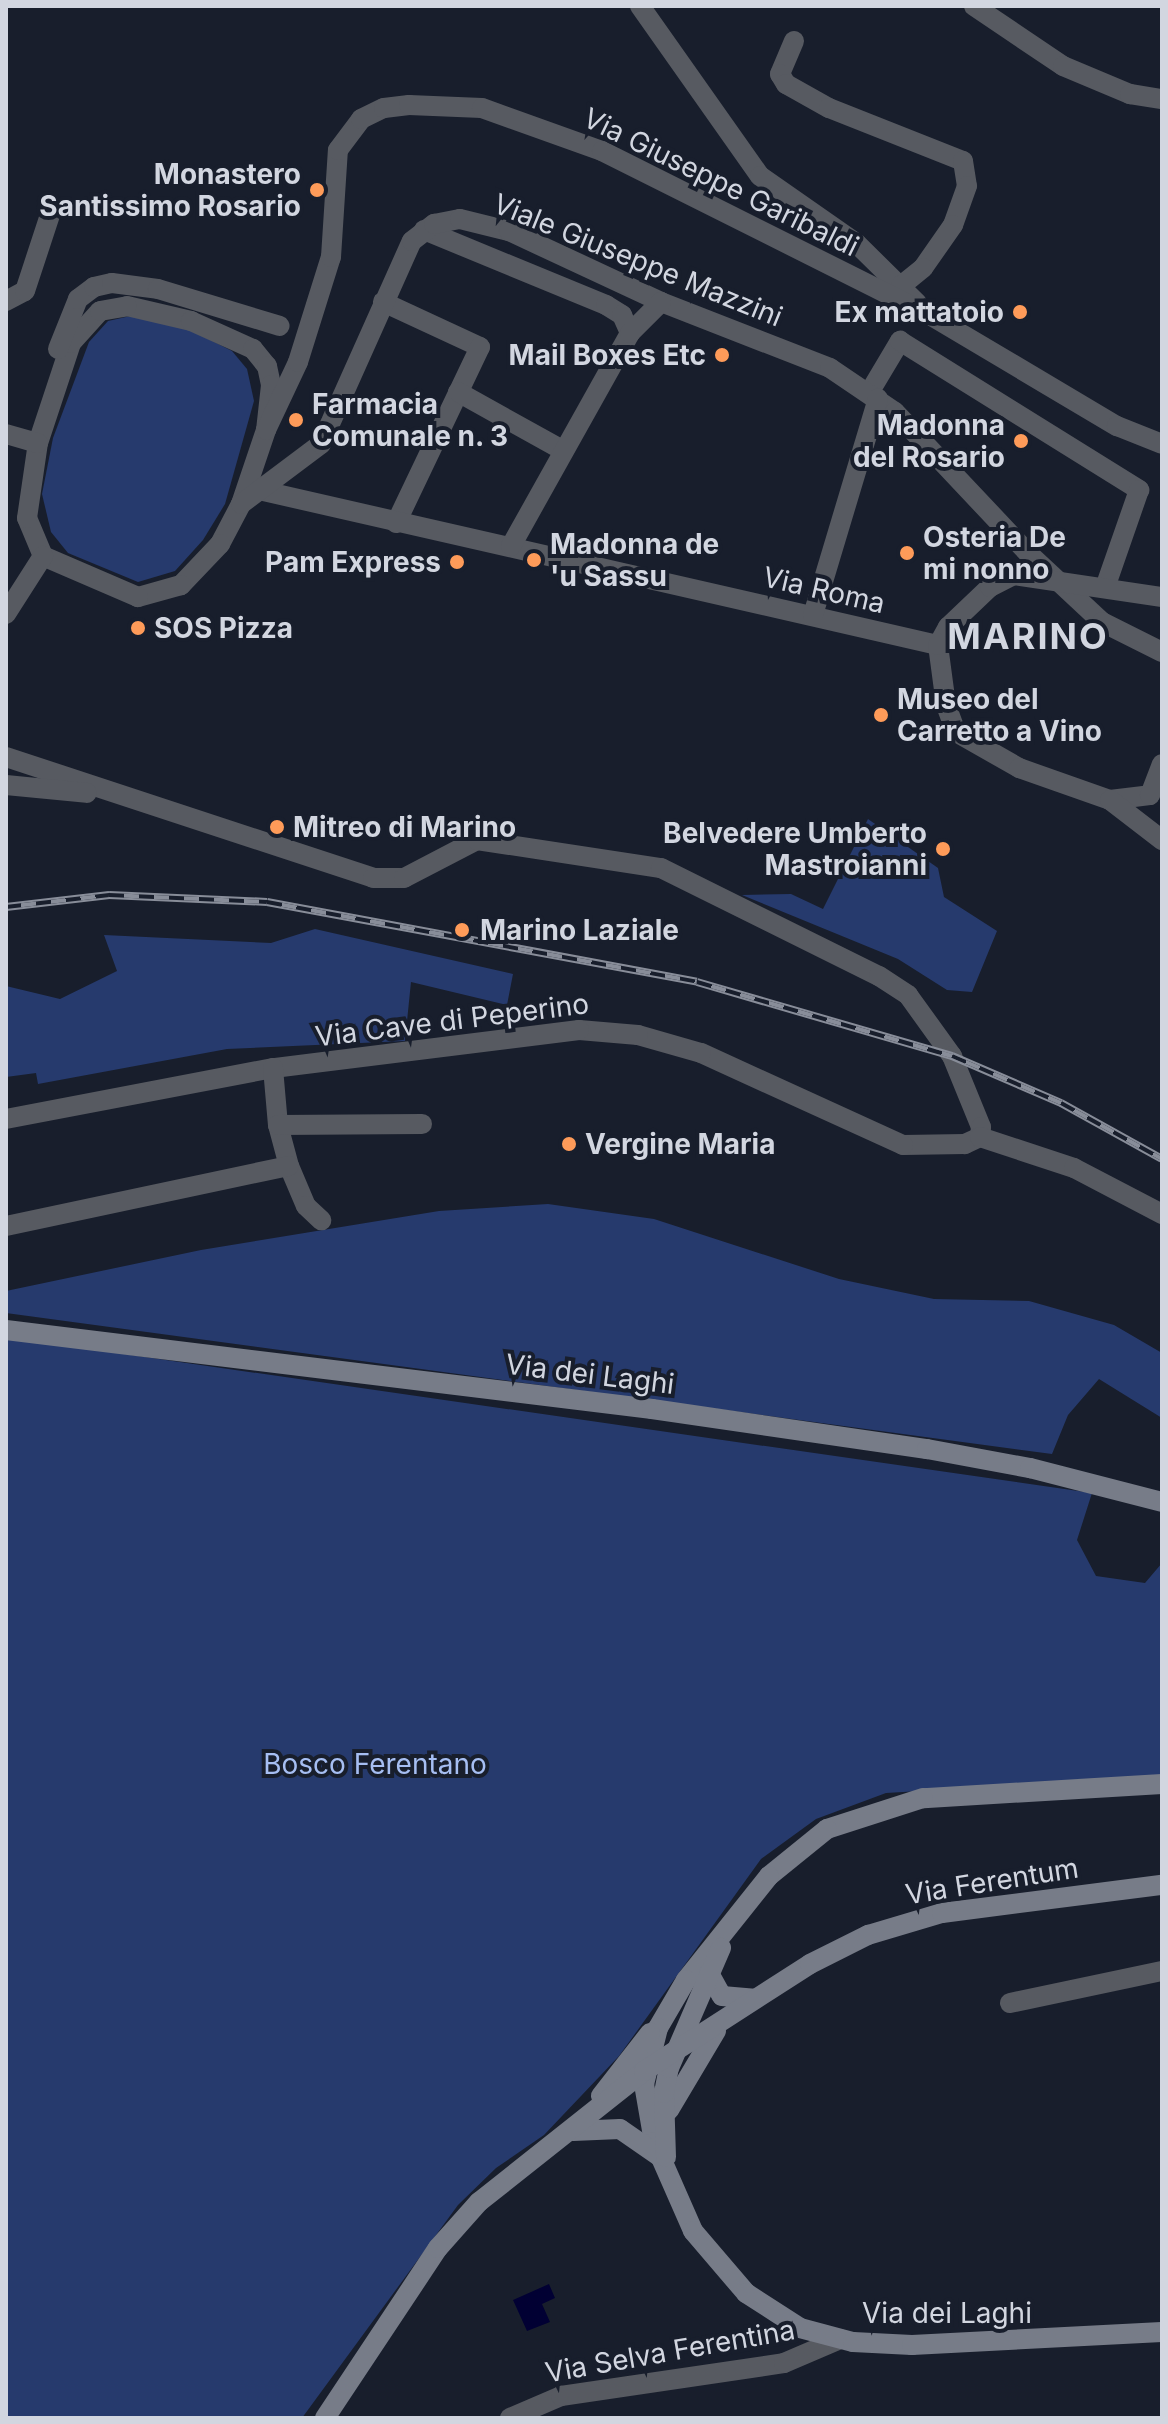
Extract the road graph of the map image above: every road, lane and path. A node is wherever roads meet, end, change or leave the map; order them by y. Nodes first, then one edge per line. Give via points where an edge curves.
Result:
1 (640, 6) edge
2 (974, 6) edge
3 (794, 41) dead end
4 (1162, 99) edge
5 (53, 206) dead end
6 (424, 230) junction
7 (901, 286) junction
8 (6, 301) edge
9 (383, 302) junction
10 (661, 302) junction
11 (928, 314) junction
12 (280, 326) dead end
13 (630, 333) junction
14 (458, 392) junction
15 (874, 396) junction
16 (266, 430) junction
17 (6, 434) edge
18 (33, 442) junction
19 (1162, 444) edge
20 (564, 451) junction
21 (252, 465) junction
22 (287, 472) junction
23 (259, 490) junction
24 (241, 504) junction
25 (396, 523) junction
26 (511, 546) junction
27 (1028, 553) junction
28 (43, 556) junction
29 (1014, 575) junction
30 (1053, 578) junction
31 (1106, 585) junction
32 (1162, 597) edge
33 (6, 614) edge
34 (813, 615) junction
35 (938, 645) junction
36 (1162, 652) edge
37 (6, 757) edge
38 (1162, 764) edge
39 (6, 785) edge
40 (98, 788) junction
41 (1156, 796) edge
42 (1110, 800) junction
43 (1162, 840) edge
44 (273, 1068) junction
45 (6, 1119) edge
46 (422, 1124) dead end
47 (278, 1125) junction
48 (980, 1137) junction
49 (289, 1166) junction
50 (1162, 1214) edge
51 (321, 1220) dead end
52 (6, 1226) edge
53 (6, 1330) edge
54 (1162, 1502) edge
55 (1162, 1784) edge
56 (1162, 1885) edge
57 (739, 1911) junction
58 (1162, 1971) edge
59 (709, 1973) junction
60 (758, 1998) junction
61 (1010, 2003) dead end
62 (664, 2013) junction
63 (723, 2021) junction
64 (673, 2052) junction
65 (644, 2071) junction
66 (665, 2125) junction
67 (569, 2132) junction
68 (663, 2165) junction
69 (1162, 2332) edge
70 (840, 2339) junction
71 (325, 2418) edge
72 (510, 2418) edge

1 - 7 street via 760,176 856,243
2 - 4 street via 1063,66 1130,94
3 - 7 street via 780,74 786,84 829,108 963,161 967,186 953,225 923,268
5 - 8 street via 25,291
6 - 9 street via 412,241
6 - 10 street, Viale Giuseppe Mazzini via 460,219 509,231
6 - 13 street, Viale Giuseppe Mazzini via 606,305 622,315
7 - 11 street
9 - 14 street via 480,347
9 - 22 street via 321,444
10 - 13 street
10 - 15 street, Viale Giuseppe Mazzini via 830,368
11 - 16 street, Via Giuseppe Garibaldi via 592,146 482,108 396,105 361,119 338,150 331,257 298,362
11 - 19 street, Via Giuseppe Garibaldi via 1117,426
12 - 18 street via 148,287 94,287 71,310
13 - 20 street
14 - 20 street
14 - 25 street
15 - 27 street, Viale Giuseppe Mazzini
15 - 31 street via 900,341 1139,490
15 - 34 street
16 - 18 street via 270,374 253,349 191,321 119,306 100,311 80,328
16 - 21 street
17 - 18 street
18 - 28 street via 27,518
20 - 26 street
21 - 22 street via 269,473
21 - 24 street
22 - 23 street
23 - 24 street
23 - 25 street, Via Roma
24 - 28 street via 220,544 194,576 160,595 120,593
25 - 26 street, Via Roma
26 - 34 street, Via Roma
27 - 29 street
27 - 30 street, Viale Giuseppe Mazzini
28 - 33 street
29 - 30 street
29 - 35 street via 990,587 948,627
30 - 31 street
30 - 36 street, Viale Giuseppe Mazzini via 1102,622
31 - 32 street
34 - 35 street, Via Roma
35 - 42 street via 948,716 956,732 1019,768
37 - 40 street
38 - 41 street
39 - 40 street via 84,794
40 - 48 street via 389,880 420,871 477,840 661,868 908,995 952,1056 978,1113
41 - 42 street
42 - 43 street
44 - 45 street, Via Cave di Peperino
44 - 47 street
44 - 48 street, Via Cave di Peperino via 452,1049 557,1031 607,1031 671,1043 728,1063 903,1145 958,1145
46 - 47 street
47 - 49 street
48 - 50 street, Via Cave di Peperino via 1074,1168
49 - 51 street via 306,1206
49 - 52 street
53 - 54 main road, Via dei Laghi via 652,1409 927,1449 1030,1468
55 - 57 main road, Via dei Laghi via 972,1794 890,1805 835,1825 802,1846
56 - 60 main road, Via Ferentum via 1010,1902 912,1920 838,1949
57 - 59 main road, Via dei Laghi
57 - 62 main road, Via dei Laghi
58 - 61 street
59 - 60 main road via 717,1992 729,2000
59 - 64 main road, Via dei Laghi
60 - 63 main road, Via Ferentum
62 - 65 main road, Via dei Laghi
62 - 67 main road
63 - 64 main road, Via Ferentum
63 - 66 main road via 678,2088
64 - 65 main road, Via Ferentum
64 - 66 main road, Via dei Laghi via 664,2093
65 - 67 main road, Via Ferentum
65 - 68 main road, Via dei Laghi via 646,2112
66 - 68 main road, Via dei Laghi
67 - 68 main road via 595,2126 620,2129
67 - 71 main road via 519,2167 457,2224
68 - 70 main road, Via dei Laghi via 693,2231 736,2283 791,2324
69 - 70 main road, Via dei Laghi via 979,2345
70 - 72 street, Via Selva Ferentina via 784,2363 561,2396

